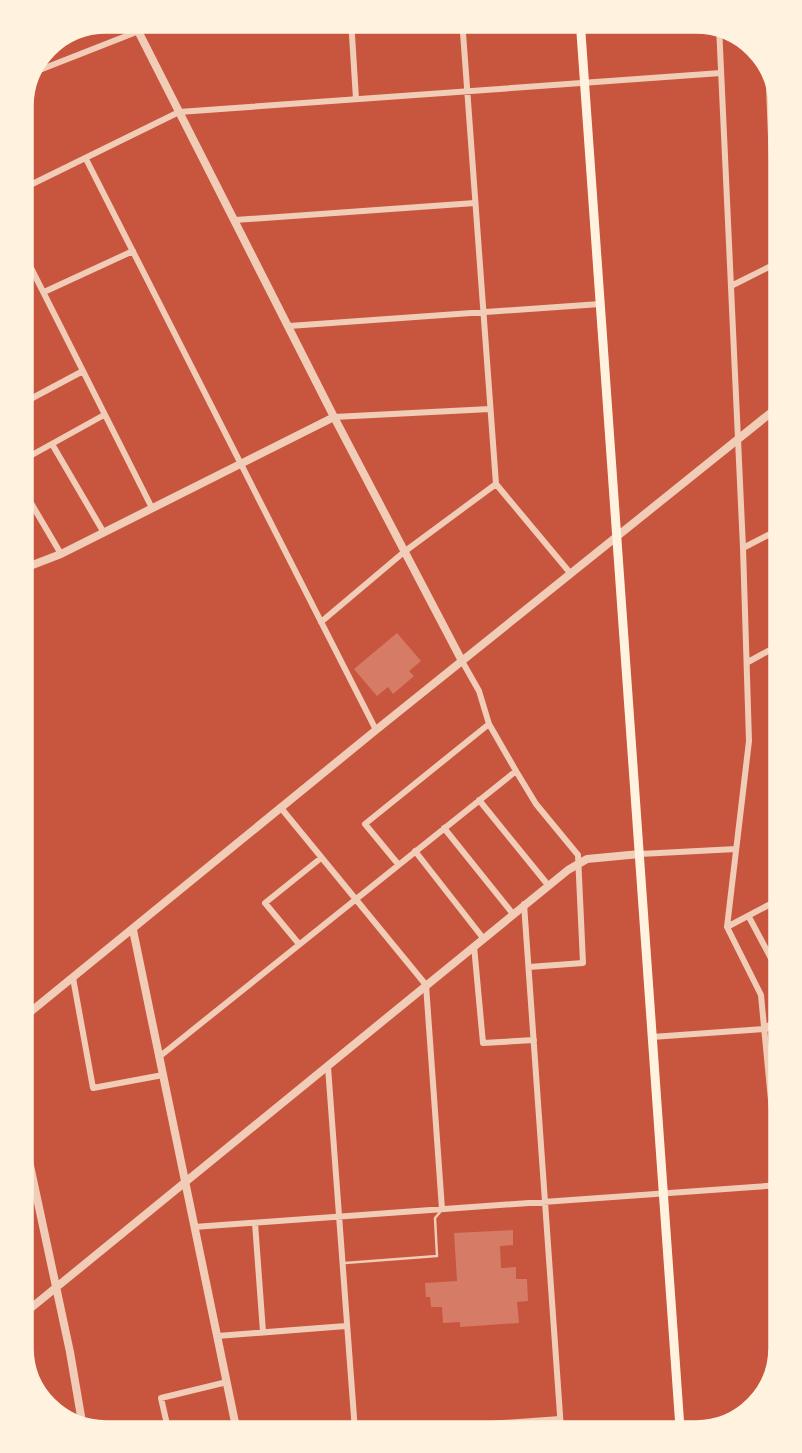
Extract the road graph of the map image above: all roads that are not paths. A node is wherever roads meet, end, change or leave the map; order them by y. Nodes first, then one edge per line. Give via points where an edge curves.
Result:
1 (134, 32) edge
2 (140, 32) edge
3 (352, 32) edge
4 (463, 32) edge
5 (581, 32) edge
6 (719, 35) edge
7 (43, 66) edge
8 (721, 73) junction
9 (585, 83) junction
10 (467, 91) junction
11 (356, 99) junction
12 (180, 112) junction
13 (86, 159) junction
14 (32, 184) edge
15 (475, 203) junction
16 (234, 220) junction
17 (133, 251) junction
18 (770, 266) edge
19 (32, 269) edge
20 (731, 286) junction
21 (44, 292) junction
22 (600, 304) junction
23 (483, 312) junction
24 (289, 326) junction
25 (83, 371) junction
26 (32, 398) edge
27 (490, 409) junction
28 (770, 413) edge
29 (104, 415) junction
30 (334, 417) junction
31 (737, 437) junction
32 (52, 444) junction
33 (32, 455) edge
34 (240, 462) junction
35 (496, 484) junction
36 (32, 505) edge
37 (152, 509) junction
38 (104, 533) junction
39 (770, 534) edge
40 (617, 536) junction
41 (743, 548) junction
42 (404, 552) junction
43 (61, 554) junction
44 (32, 565) edge
45 (571, 574) junction
46 (321, 622) junction
47 (770, 651) edge
48 (462, 661) junction
49 (748, 662) junction
50 (489, 724) junction
51 (376, 730) junction
52 (516, 771) junction
53 (479, 800) junction
54 (281, 808) junction
55 (444, 828) junction
56 (736, 849) junction
57 (415, 851) junction
58 (640, 854) junction
59 (321, 858) junction
60 (579, 862) junction
61 (398, 864) junction
62 (548, 885) junction
63 (355, 898) junction
64 (524, 904) junction
65 (770, 905) edge
66 (513, 914) junction
67 (749, 917) junction
68 (727, 927) junction
69 (132, 930) junction
70 (483, 938) junction
71 (299, 944) junction
72 (474, 946) junction
73 (770, 956) edge
74 (529, 967) junction
75 (73, 978) junction
76 (426, 985) junction
77 (32, 1011) edge
78 (770, 1026) edge
79 (764, 1029) junction
80 (652, 1037) junction
81 (534, 1040) junction
82 (159, 1057) junction
83 (328, 1067) junction
84 (163, 1075) junction
85 (770, 1088) edge
86 (185, 1183) junction
87 (770, 1186) edge
88 (32, 1190) edge
89 (663, 1194) junction
90 (545, 1202) junction
91 (442, 1209) junction
92 (339, 1218) junction
93 (255, 1223) junction
94 (194, 1227) junction
95 (342, 1264) junction
96 (56, 1287) junction
97 (32, 1307) edge
98 (346, 1326) junction
99 (263, 1332) junction
100 (217, 1335) junction
101 (227, 1382) junction
102 (81, 1418) edge
103 (560, 1419) joint
104 (166, 1421) edge
105 (235, 1421) edge
106 (354, 1421) edge
107 (522, 1422) edge
108 (680, 1422) edge

1 - 7 street
2 - 12 street
3 - 11 street
4 - 10 street
5 - 9 main road
6 - 8 street
8 - 9 street
8 - 20 street
9 - 10 street
9 - 22 main road
10 - 11 street
10 - 15 street
11 - 12 street
12 - 13 street
12 - 16 street
13 - 14 street
13 - 17 street
15 - 16 street
15 - 23 street
16 - 24 street
17 - 21 street
17 - 34 street
18 - 20 street
19 - 21 street
20 - 31 street
21 - 25 street
22 - 23 street
22 - 40 main road
23 - 24 street
23 - 27 street
24 - 30 street
25 - 26 street
25 - 29 street
27 - 30 street
27 - 35 street
28 - 31 street
29 - 32 street
29 - 37 street
30 - 34 street
30 - 42 street
31 - 40 street
31 - 41 street
32 - 33 street
32 - 38 street
34 - 37 street
34 - 46 street
35 - 42 street
35 - 45 street
36 - 43 street
37 - 38 street
38 - 43 street
39 - 41 street
40 - 45 street
40 - 58 main road
41 - 49 street
42 - 46 street
42 - 48 street
43 - 44 street
45 - 48 street
46 - 51 street
47 - 49 street
48 - 50 street via 479,691
48 - 51 street
49 - 56 street via 749,741
50 - 52 street
50 - 61 street via 365,824
51 - 54 street
52 - 53 street
52 - 60 street
53 - 55 street
53 - 62 street
54 - 59 street
54 - 69 street
55 - 57 street
55 - 66 street
56 - 58 street
56 - 68 street
57 - 61 street
57 - 70 street
58 - 60 street
58 - 80 main road
59 - 63 street
59 - 71 street via 265,903
60 - 62 street
60 - 74 street via 583,964
61 - 63 street
62 - 64 street
63 - 71 street
63 - 76 street
64 - 66 street
64 - 74 street
65 - 67 street
66 - 70 street
67 - 68 street
67 - 73 street
68 - 79 street via 761,995
69 - 75 street
69 - 82 street
70 - 72 street
71 - 82 street
72 - 76 street
72 - 81 street via 483,1044
74 - 81 street
75 - 77 street
75 - 84 street via 93,1088
76 - 83 street
76 - 91 street
78 - 79 street
79 - 80 street
79 - 85 street
80 - 89 main road
81 - 90 street
82 - 84 street
83 - 86 street
83 - 92 street
84 - 86 street
86 - 94 street
86 - 96 street
87 - 89 street
88 - 96 street
89 - 90 street
89 - 108 main road
90 - 91 street
90 - 103 street
91 - 92 street
91 - 95 lane via 435,1218 438,1256
92 - 93 street
92 - 95 street
93 - 94 street
93 - 99 street
94 - 100 street
95 - 98 street
96 - 97 street
96 - 102 street
98 - 99 street
98 - 106 street
99 - 100 street
100 - 101 street
101 - 104 street via 161,1398
101 - 105 street
103 - 107 street

